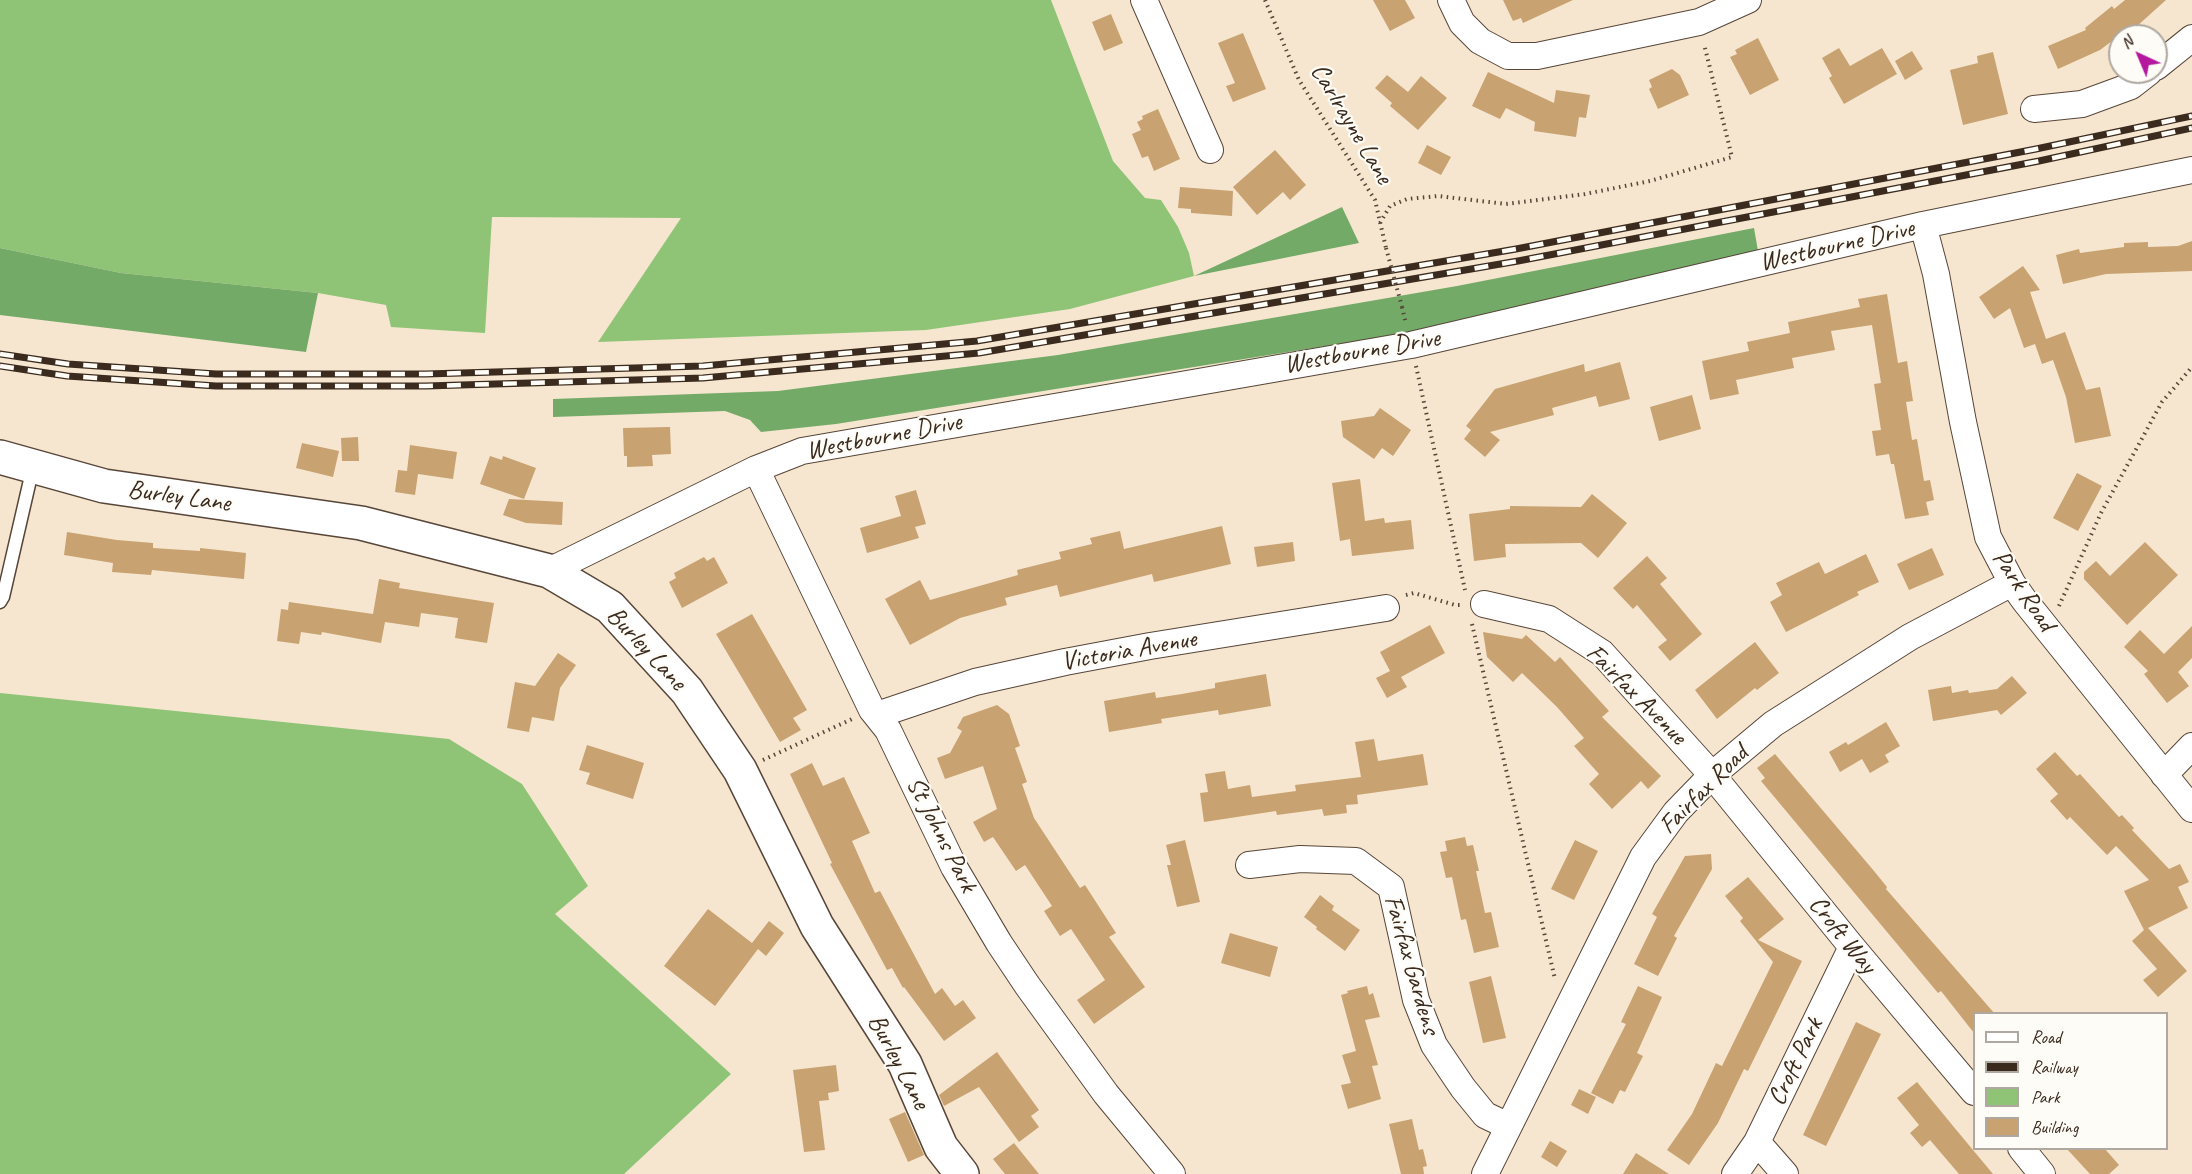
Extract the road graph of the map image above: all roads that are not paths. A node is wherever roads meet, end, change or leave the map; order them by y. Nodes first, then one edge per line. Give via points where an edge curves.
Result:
1 (1144, 0) edge
2 (1451, 0) edge
3 (1748, 0) edge
4 (1712, 12) edge
5 (2192, 38) edge
6 (2168, 57) edge
7 (2134, 84) edge
8 (2034, 109) dead end
9 (1210, 150) dead end
10 (2192, 170) edge
11 (1923, 225) junction
12 (0, 457) edge
13 (34, 466) junction
14 (756, 469) junction
15 (549, 571) junction
16 (2012, 583) junction
17 (0, 602) edge
18 (1473, 604) road end
19 (1386, 608) road end
20 (874, 712) junction
21 (2192, 746) edge
22 (1712, 775) junction
23 (2164, 775) junction
24 (2192, 809) edge
25 (1249, 865) dead end
26 (1852, 947) junction
27 (1973, 1091) edge
28 (1508, 1126) junction
29 (1757, 1142) junction
30 (2022, 1150) edge
31 (962, 1174) edge
32 (1172, 1174) edge
33 (1485, 1174) edge
34 (1734, 1174) edge
35 (1785, 1174) edge
36 (2042, 1174) edge

1 - 9 street
2 - 4 street via 1462,23 1480,41 1508,56 1537,56
3 - 4 street
5 - 6 street
7 - 8 street via 2082,104
10 - 11 street, Westbourne Drive
11 - 14 street, Westbourne Drive via 1412,345 802,451
11 - 16 street, Park Road via 1988,537
12 - 13 street, Burley Lane
13 - 15 street, Burley Lane via 104,486 361,523
13 - 17 lane
14 - 15 street, Westbourne Drive
14 - 20 street, St Johns Park
15 - 31 street, Burley Lane via 610,607 687,691 740,770 817,926 906,1064 941,1147
16 - 22 street, Fairfax Road via 1910,637 1783,718
16 - 23 street, Park Road
18 - 22 street, Fairfax Avenue via 1549,619 1602,653
19 - 20 street, Victoria Avenue via 1065,662 975,682
20 - 32 street, St Johns Park via 888,730 954,867 999,943 1106,1094
21 - 23 street
22 - 26 street, Croft Way
22 - 28 street, Fairfax Road via 1676,812 1643,857
23 - 24 street, Park Road
25 - 28 street, Fairfax Gardens via 1300,859 1356,861 1391,887 1416,1000 1434,1045 1485,1115
26 - 27 street, Croft Way
26 - 29 street, Croft Park
28 - 33 street, Fairfax Road
29 - 34 street, Croft Park
29 - 35 street
30 - 36 street

